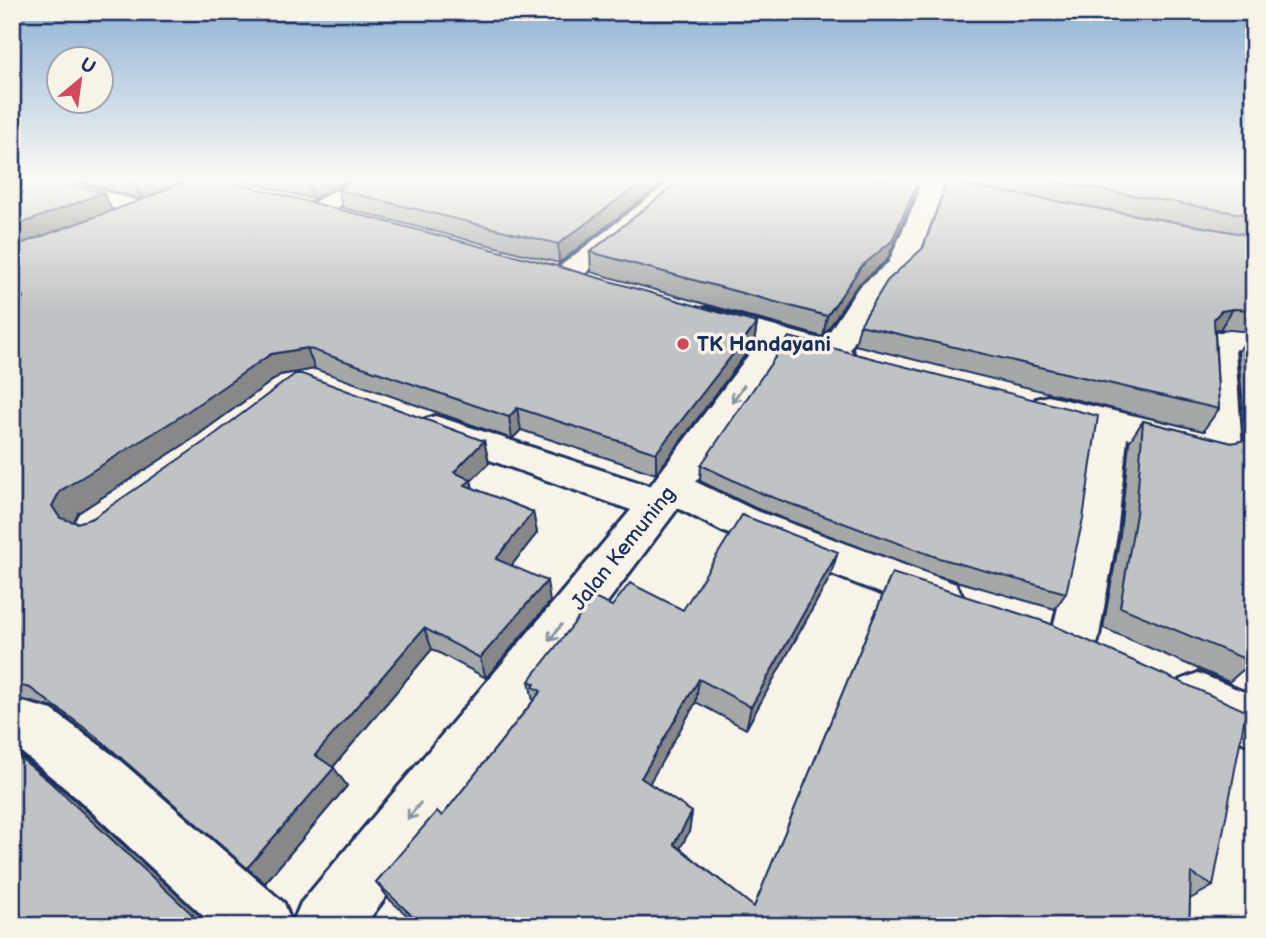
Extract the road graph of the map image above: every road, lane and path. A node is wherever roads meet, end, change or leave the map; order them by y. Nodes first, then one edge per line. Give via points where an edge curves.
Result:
1 (111, 223) edge
2 (623, 223) edge
3 (918, 223) edge
4 (105, 225) edge
5 (597, 285) edge
6 (674, 308) edge
7 (777, 338) junction
8 (1254, 343) edge
9 (832, 352) junction
10 (872, 362) edge
11 (1018, 399) edge
12 (405, 418) edge
13 (1111, 423) junction
14 (665, 495) junction
15 (977, 608) edge
16 (1029, 623) edge
17 (1158, 679) edge
18 (1254, 722) edge
19 (12, 724) edge
20 (261, 926) edge
21 (324, 926) edge

1 - 4 street
2 - 5 street via 552,272
3 - 9 street via 901,266 868,294
6 - 7 street
7 - 9 street
7 -> 14 street, Jalan Kemuning
8 - 13 street via 1219,341 1223,449
9 - 10 street
11 - 13 street
12 - 14 street
13 - 16 street via 1096,535 1092,649
14 - 15 street
14 -> 21 street, Jalan Kemuning
17 - 18 street
19 - 20 street via 33,728 97,778

